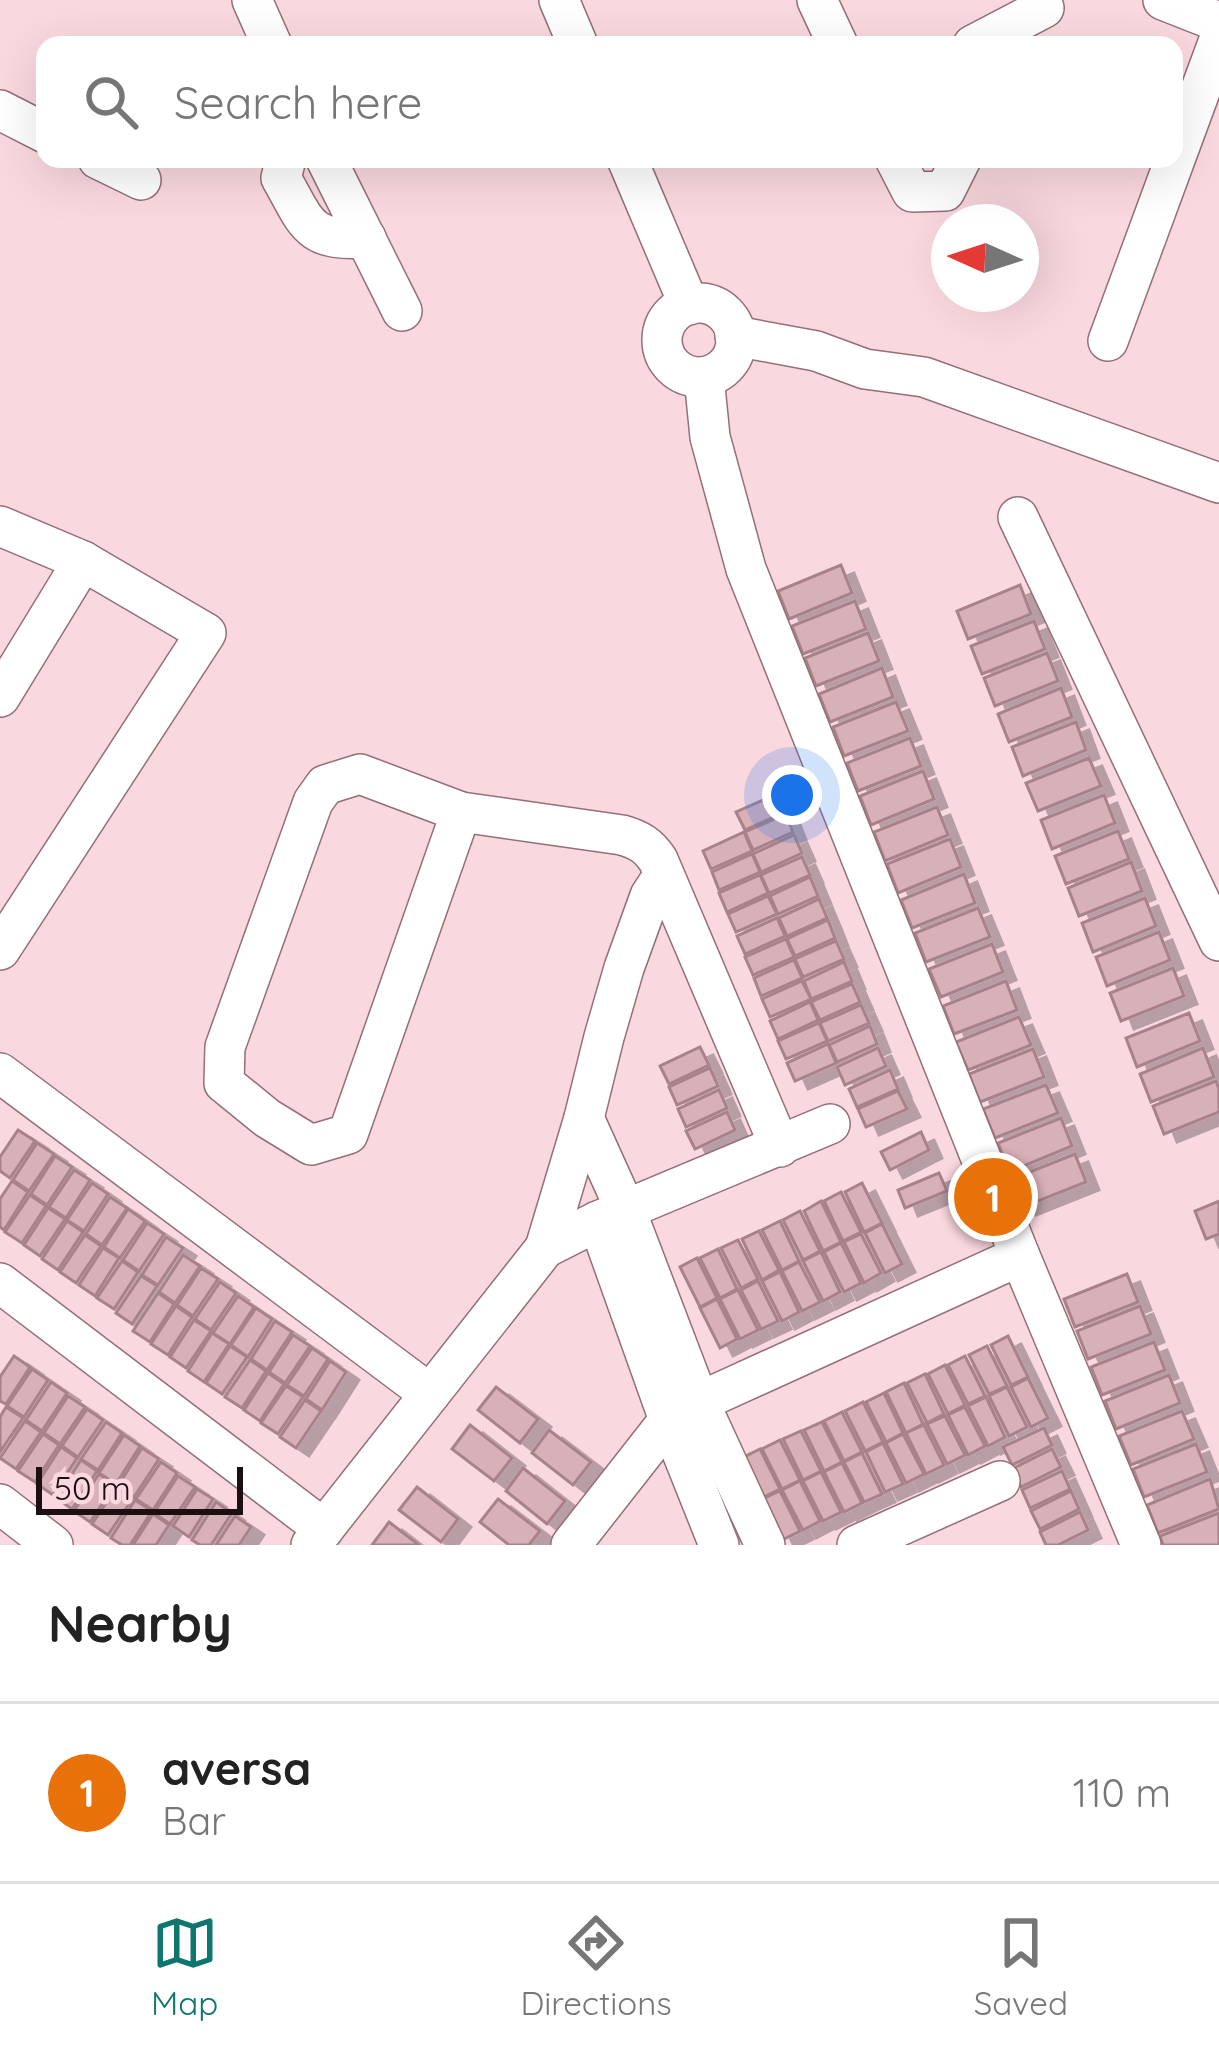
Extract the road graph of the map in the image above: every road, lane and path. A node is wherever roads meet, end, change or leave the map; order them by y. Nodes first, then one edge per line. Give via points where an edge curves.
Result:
1 (252, 0) edge
2 (559, 0) edge
3 (817, 0) edge
4 (1163, 0) edge
5 (1044, 8) dead end
6 (1219, 22) edge
7 (268, 36) edge
8 (574, 36) edge
9 (834, 36) edge
10 (994, 36) edge
11 (1219, 40) edge
12 (0, 110) edge
13 (36, 128) edge
14 (1183, 138) edge
15 (116, 168) edge
16 (283, 168) edge
17 (331, 168) edge
18 (631, 168) edge
19 (900, 168) edge
20 (956, 168) edge
21 (1172, 168) edge
22 (141, 180) dead end
23 (366, 238) junction
24 (689, 305) junction
25 (402, 310) dead end
26 (734, 336) junction
27 (1108, 341) dead end
28 (704, 377) junction
29 (1219, 483) edge
30 (1018, 517) dead end
31 (0, 526) edge
32 (82, 560) junction
33 (0, 697) edge
34 (461, 812) junction
35 (663, 876) junction
36 (1219, 941) edge
37 (0, 950) edge
38 (0, 1073) edge
39 (584, 1118) junction
40 (830, 1124) dead end
41 (780, 1147) junction
42 (612, 1216) junction
43 (545, 1248) junction
44 (1020, 1256) junction
45 (0, 1283) edge
46 (430, 1394) junction
47 (684, 1411) junction
48 (1000, 1481) dead end
49 (0, 1504) edge
50 (944, 1528) edge
51 (317, 1537) edge
52 (52, 1545) edge
53 (571, 1545) edge
54 (719, 1545) edge
55 (765, 1545) edge
56 (857, 1545) edge
57 (1141, 1545) edge

1 - 7 street
2 - 8 street
3 - 9 street
4 - 6 street
5 - 10 street
11 - 14 street
12 - 13 street
15 - 22 street
16 - 23 street via 280,178 311,230 337,240
17 - 23 street
18 - 24 street
19 - 20 street via 912,192 945,191
21 - 27 street
23 - 25 street
24 - 26 street via 722,312
24 - 28 street via 668,321 663,348 677,370
26 - 28 street via 728,362
26 - 29 street via 924,377
28 - 44 street via 710,437 746,569
30 - 36 street
31 - 32 street
32 - 33 street
32 - 37 street via 206,633
34 - 34 street via 348,1134 311,1145 224,1084 225,1047 314,802 325,785 360,775
34 - 35 street via 622,835 650,849
35 - 39 street via 624,968
35 - 41 street
38 - 46 street
39 - 42 street
39 - 43 street
40 - 41 street
41 - 42 street
42 - 43 street
42 - 47 street
43 - 46 street
44 - 47 street
44 - 57 street
45 - 51 street
46 - 51 street
47 - 53 street
47 - 54 street
47 - 55 street
48 - 50 street
49 - 52 street
50 - 56 street

